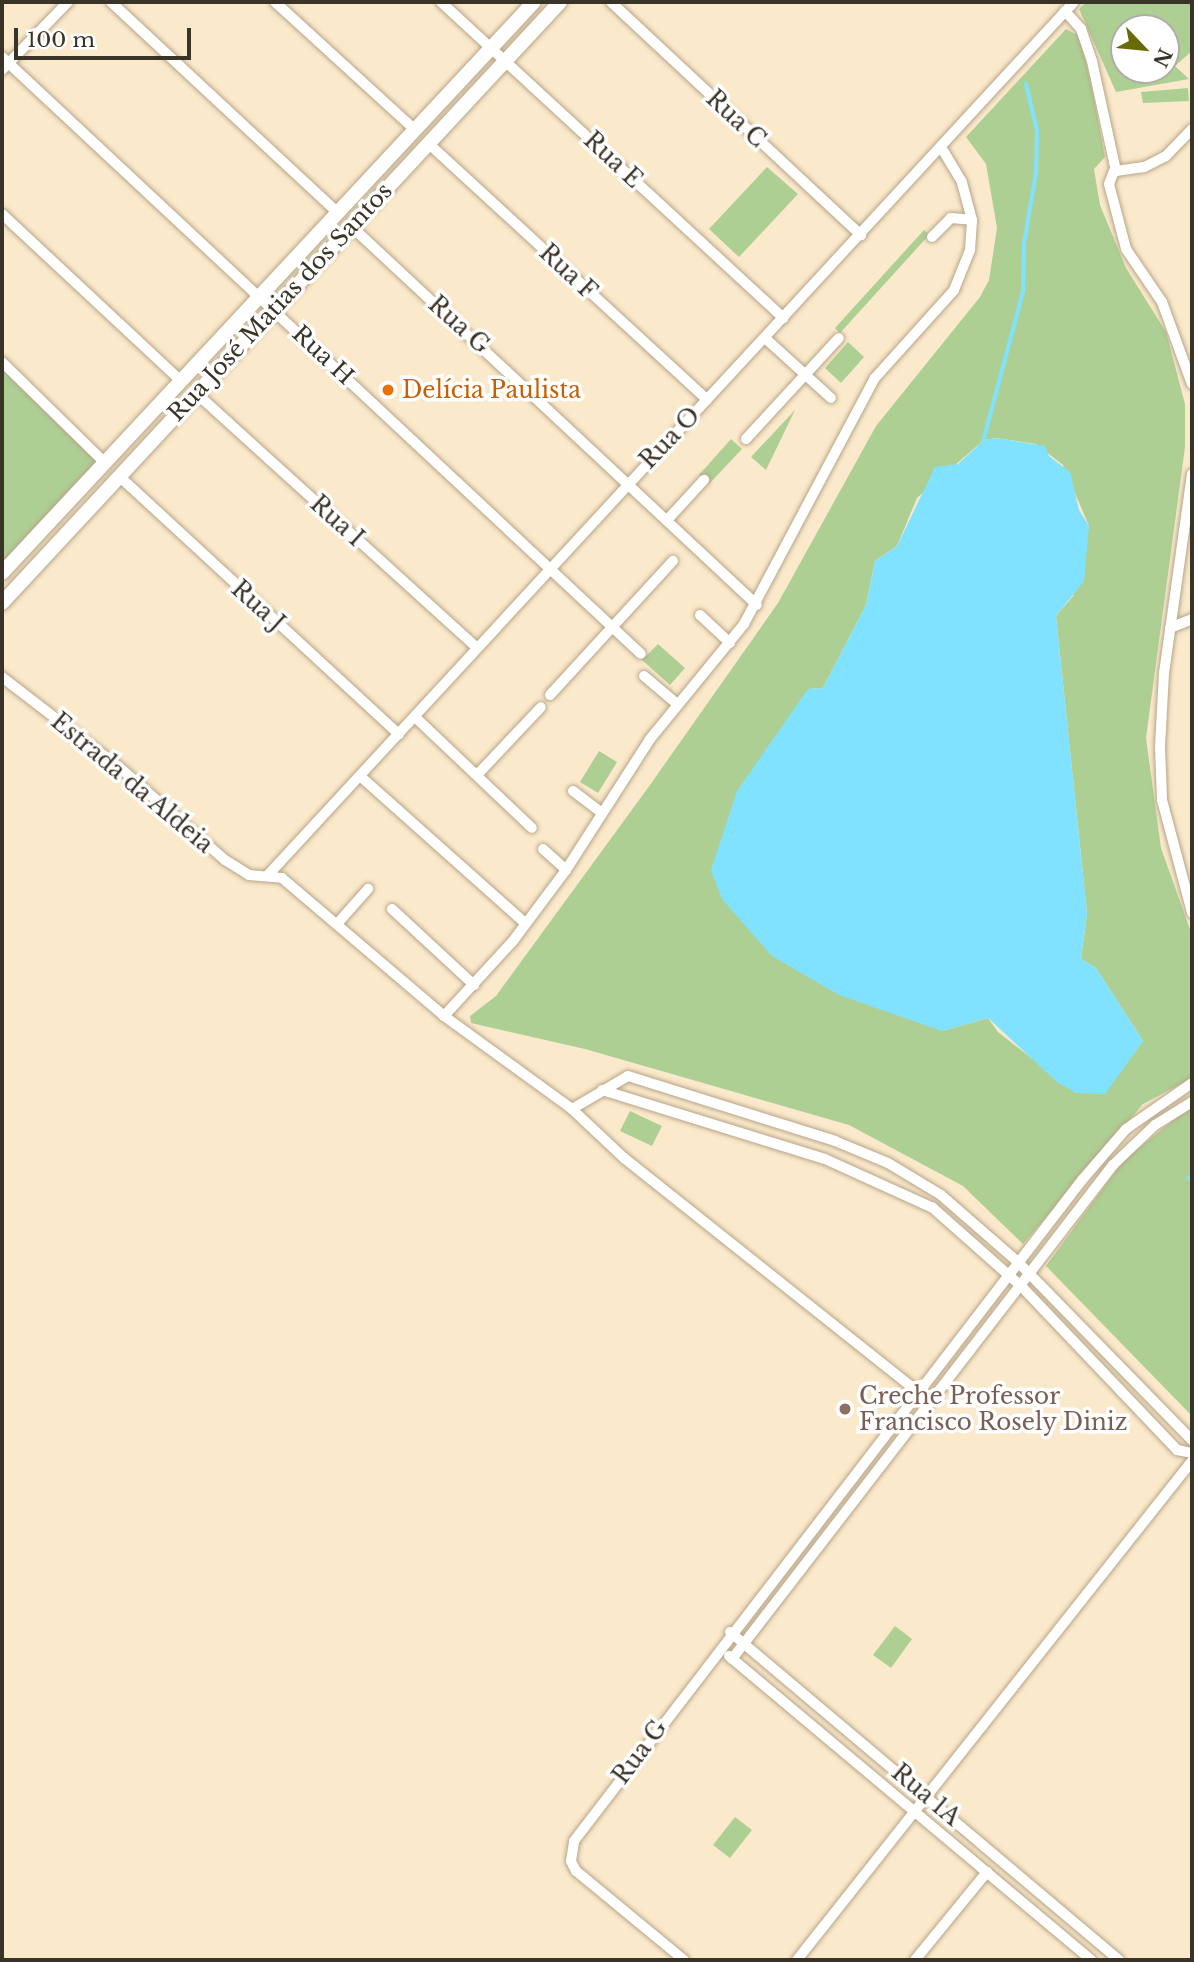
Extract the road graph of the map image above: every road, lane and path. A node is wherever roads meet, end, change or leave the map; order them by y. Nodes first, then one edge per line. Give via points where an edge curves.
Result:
1 (68, 2) edge
2 (111, 2) edge
3 (275, 2) edge
4 (441, 2) edge
5 (534, 2) edge
6 (560, 2) edge
7 (611, 2) edge
8 (1073, 2) edge
9 (1065, 11) junction
10 (491, 48) junction
11 (505, 61) junction
12 (4, 63) edge
13 (415, 130) junction
14 (1192, 130) edge
15 (428, 143) junction
16 (942, 149) junction
17 (1114, 172) junction
18 (338, 213) junction
19 (2, 214) edge
20 (972, 220) junction
21 (351, 226) junction
22 (861, 236) junction
23 (932, 237) dead end
24 (260, 296) junction
25 (274, 310) junction
26 (784, 318) junction
27 (765, 338) junction
28 (839, 338) dead end
29 (2, 362) edge
30 (805, 375) junction
31 (181, 381) junction
32 (1192, 384) edge
33 (196, 393) junction
34 (831, 398) dead end
35 (707, 400) junction
36 (746, 439) dead end
37 (105, 463) junction
38 (1192, 474) edge
39 (119, 476) junction
40 (629, 480) junction
41 (704, 480) dead end
42 (669, 518) junction
43 (673, 561) dead end
44 (551, 568) junction
45 (2, 573) edge
46 (2, 603) edge
47 (757, 605) junction
48 (700, 615) dead end
49 (1192, 619) edge
50 (614, 628) junction
51 (1170, 628) junction
52 (730, 643) junction
53 (477, 648) junction
54 (641, 653) dead end
55 (644, 676) dead end
56 (2, 677) edge
57 (550, 695) dead end
58 (676, 703) junction
59 (541, 707) dead end
60 (415, 717) junction
61 (399, 734) junction
62 (477, 775) junction
63 (360, 776) junction
64 (573, 791) dead end
65 (602, 813) junction
66 (532, 828) dead end
67 (543, 849) dead end
68 (566, 870) junction
69 (268, 875) junction
70 (368, 889) dead end
71 (392, 909) dead end
72 (1192, 913) edge
73 (525, 923) junction
74 (337, 924) junction
75 (474, 985) junction
76 (444, 1016) junction
77 (1192, 1083) edge
78 (602, 1090) junction
79 (1192, 1102) edge
80 (572, 1109) junction
81 (941, 1195) junction
82 (933, 1208) junction
83 (1047, 1226) junction
84 (1058, 1236) junction
85 (1018, 1262) junction
86 (1031, 1274) junction
87 (1008, 1275) junction
88 (1022, 1287) junction
89 (918, 1392) junction
90 (1192, 1440) edge
91 (1192, 1453) edge
92 (1192, 1461) edge
93 (730, 1632) junction
94 (744, 1644) junction
95 (718, 1648) junction
96 (732, 1659) junction
97 (930, 1797) junction
98 (916, 1813) junction
99 (987, 1872) junction
100 (1083, 1958) edge
101 (684, 1960) edge
102 (797, 1960) edge
103 (915, 1960) edge
104 (1119, 1960) edge

1 - 12 street
2 - 18 street
3 - 13 street
4 - 10 street, Rua E
5 - 10 main road, Rua José Matias dos Santos
6 - 11 main road, Rua José Matias dos Santos
7 - 22 street, Rua C
8 - 9 street, Rua O
9 - 16 street, Rua O
9 - 17 street via 1081,29 1092,61
10 - 11 street, Rua E
10 - 13 main road, Rua José Matias dos Santos
11 - 15 main road, Rua José Matias dos Santos
11 - 26 street, Rua E
12 - 24 street, Rua H
13 - 18 main road, Rua José Matias dos Santos
14 - 17 street via 1166,156 1144,167
15 - 21 main road, Rua José Matias dos Santos
15 - 35 street, Rua F
16 - 20 street via 962,182
16 - 22 street, Rua O
17 - 32 street via 1115,215 1126,248 1162,302
18 - 24 main road, Rua José Matias dos Santos
19 - 31 street
20 - 23 street via 951,218
20 - 47 street via 970,250 954,290 870,386
21 - 25 main road, Rua José Matias dos Santos
21 - 40 street, Rua G
22 - 26 street, Rua O
24 - 25 street, Rua H
24 - 31 main road, Rua José Matias dos Santos
25 - 33 main road, Rua José Matias dos Santos
25 - 44 street, Rua H
26 - 27 street, Rua O
27 - 30 street
27 - 35 street, Rua O
28 - 30 street
29 - 37 street
30 - 34 street
30 - 36 street
31 - 37 main road, Rua José Matias dos Santos
33 - 39 main road, Rua José Matias dos Santos
33 - 53 street, Rua I
35 - 40 street, Rua O
37 - 45 main road, Rua José Matias dos Santos
38 - 51 street
39 - 46 main road, Rua José Matias dos Santos
39 - 61 street, Rua J
40 - 42 street, Rua G
40 - 44 street, Rua O
41 - 42 street
42 - 47 street, Rua G
43 - 50 street
44 - 50 street, Rua H
44 - 53 street, Rua O
47 - 52 street
48 - 52 street
49 - 51 street
50 - 54 street, Rua H
50 - 57 street
51 - 72 street via 1160,777 1171,845
52 - 58 street
53 - 60 street, Rua O
55 - 58 street
56 - 69 street, Estrada da Aldeia via 130,776 217,855 249,875
58 - 65 street
59 - 62 street
60 - 61 street, Rua O
60 - 62 street
61 - 63 street, Rua O
62 - 66 street
63 - 69 street, Rua O
63 - 73 street
64 - 65 street
65 - 68 street
67 - 68 street
68 - 73 street
69 - 74 street, Estrada da Aldeia via 282,878
70 - 74 street
71 - 75 street
73 - 75 street
74 - 76 street, Estrada da Aldeia
75 - 76 street
76 - 80 street, Estrada da Aldeia
77 - 83 street, Rua G via 1126,1129
78 - 80 street
78 - 81 street via 628,1076 835,1141
78 - 82 street via 825,1159
79 - 84 street via 1155,1125 1113,1165
80 - 89 street, Estrada da Aldeia via 624,1158
81 - 82 street
81 - 85 street
82 - 87 street
83 - 84 street
83 - 85 street, Rua G
84 - 86 street
85 - 86 street
85 - 87 street, Rua G
86 - 88 street
86 - 90 street
87 - 88 street
87 - 89 street, Rua G
88 - 91 street via 1177,1450
88 - 94 street
89 - 93 street, Rua G
92 - 97 street
93 - 94 street, Rua 1A
93 - 95 street, Rua G
94 - 96 street
94 - 97 street, Rua 1A
95 - 96 street, Rua 1A
95 - 101 street, Rua G via 582,1829 571,1861 576,1871
96 - 98 street, Rua 1A
97 - 98 street
97 - 104 street, Rua 1A
98 - 99 street, Rua 1A
98 - 102 street
99 - 100 street, Rua 1A
99 - 103 street

